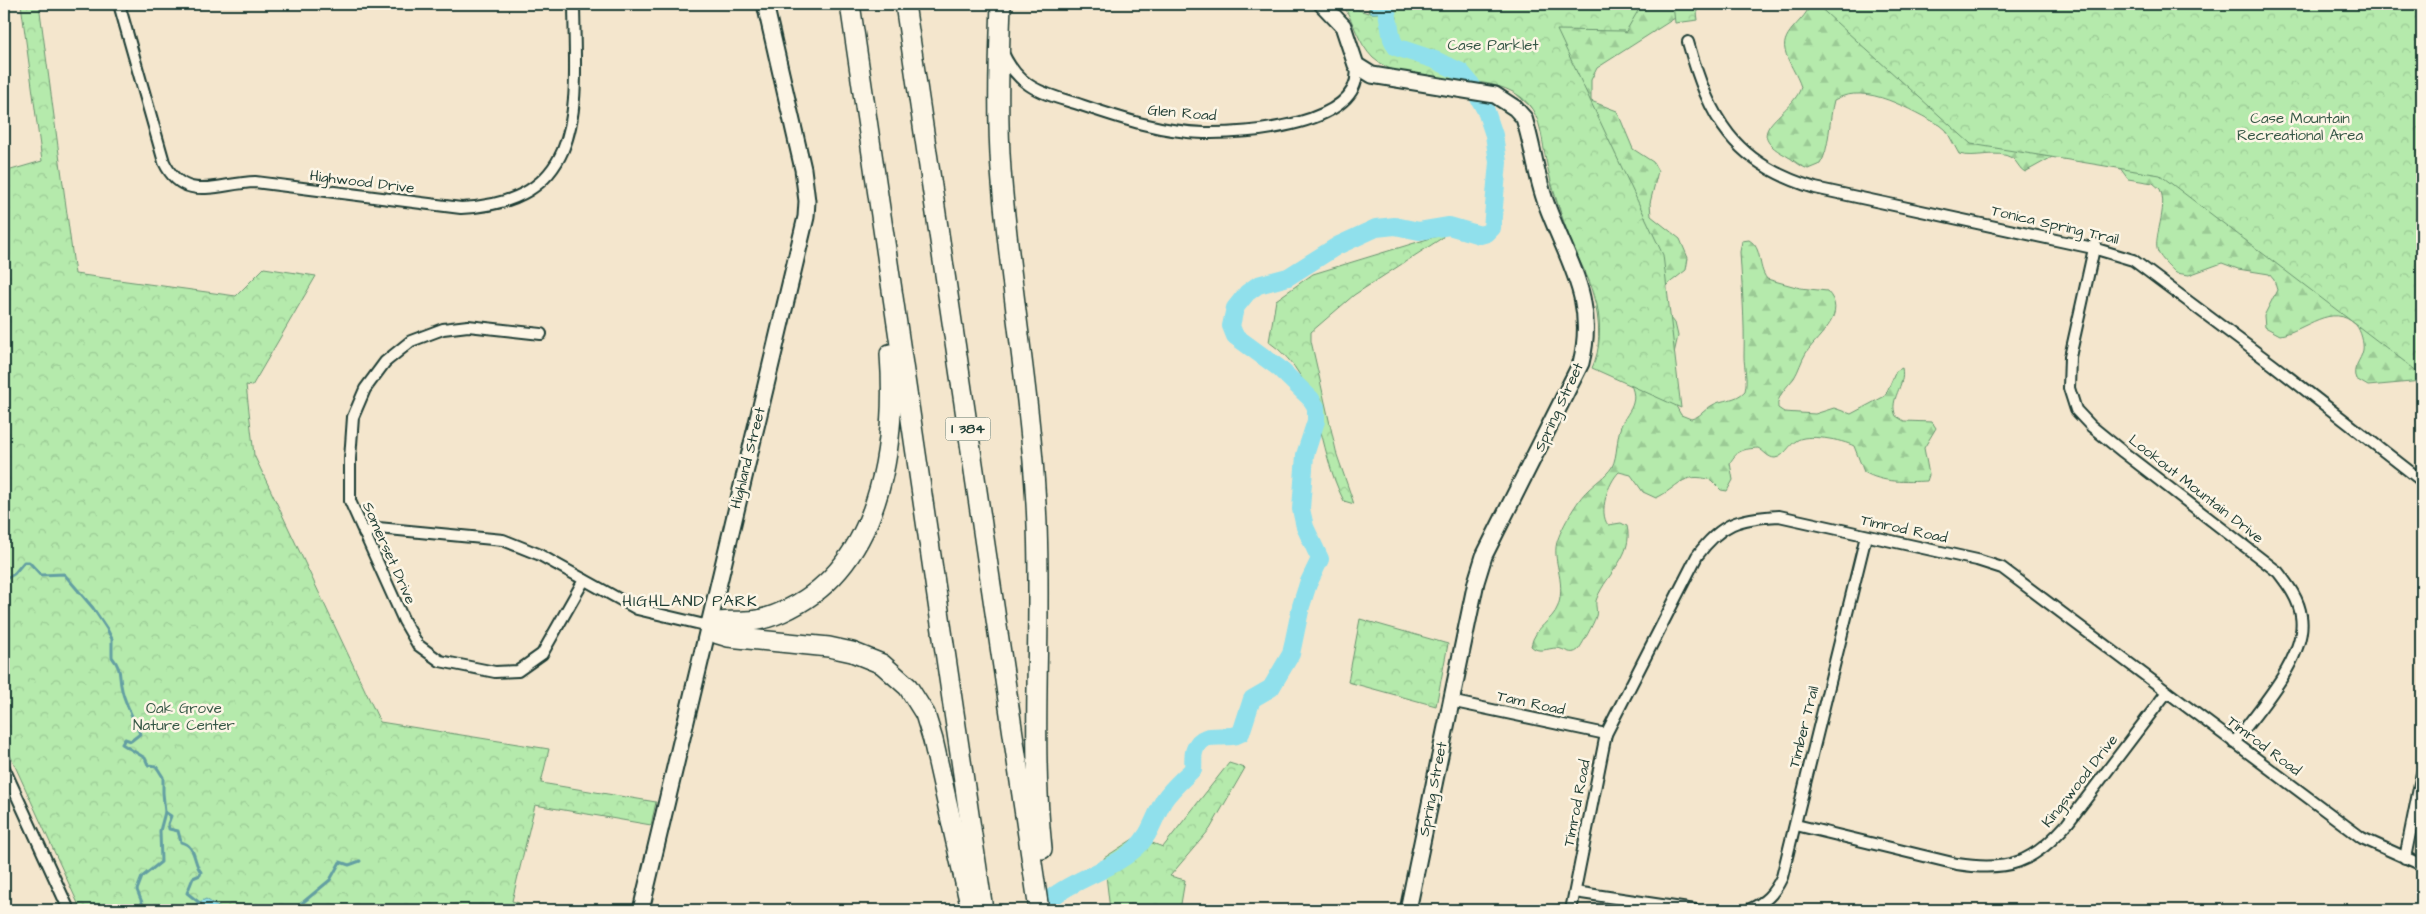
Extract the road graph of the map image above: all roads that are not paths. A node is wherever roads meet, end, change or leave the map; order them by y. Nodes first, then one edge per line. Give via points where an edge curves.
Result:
1 (119, 4) edge
2 (574, 4) edge
3 (765, 4) edge
4 (850, 4) edge
5 (905, 4) edge
6 (1001, 4) edge
7 (1322, 4) edge
8 (1688, 42) dead end
9 (1000, 45) junction
10 (1356, 65) junction
11 (2094, 246) junction
12 (888, 266) junction
13 (541, 334) dead end
14 (2422, 481) edge
15 (364, 533) junction
16 (1866, 536) junction
17 (584, 580) junction
18 (708, 626) junction
19 (2167, 692) junction
20 (1450, 702) junction
21 (1606, 734) junction
22 (2234, 743) junction
23 (4, 768) edge
24 (2422, 773) edge
25 (1796, 825) junction
26 (1036, 848) junction
27 (2405, 858) junction
28 (2422, 865) edge
29 (1575, 892) junction
30 (979, 909) edge
31 (69, 910) edge
32 (641, 910) edge
33 (1039, 910) edge
34 (1045, 910) edge
35 (1408, 910) edge
36 (1571, 910) edge
37 (1694, 910) edge
38 (1748, 910) edge

1 - 2 street, Highwood Drive via 164,162 176,181 186,187 202,189 255,182 461,208 488,207 515,199 537,185 558,161 571,133 575,102
3 - 18 street, Highland Street via 803,169 806,217
4 - 12 highway
5 - 26 highway, I 384
6 - 9 highway
7 - 10 street via 1343,26
8 - 11 street, Tonica Spring Trail via 1704,94 1722,126 1747,153 1776,174 1815,188
9 - 10 street, Glen Road via 1011,68 1031,87 1138,124 1203,133 1268,129 1308,120 1333,109 1348,97 1358,77
9 - 26 highway via 998,107 1002,177 1036,506
10 - 20 street, Spring Street via 1372,75 1504,98 1524,118 1545,202 1582,291 1586,334 1581,363 1484,556
11 - 14 street, Tonica Spring Trail via 2134,260
11 - 22 street, Lookout Mountain Drive via 2070,357 2069,388 2076,410 2123,452 2278,572 2292,590 2301,615 2301,637 2293,662
12 - 18 highway via 890,436 882,480 863,531 834,573 797,604 764,618 721,621
12 - 30 highway
13 - 15 street, Somerset Drive via 468,326 443,329 411,341 385,362 365,389 354,417 350,501
15 - 17 street via 378,528 503,540 538,554
15 - 17 street, Somerset Drive via 408,629 418,645 440,662 495,672 518,671 542,654
16 - 19 street, Timrod Road via 2002,568
16 - 21 street, Timrod Road via 1779,516 1730,525 1711,538 1697,556
16 - 25 street, Timber Trail
17 - 18 street via 637,609
18 - 30 highway via 728,637 829,647 858,654 889,669 908,687 920,704 934,740
18 - 32 street, Highland Street
19 - 22 street, Timrod Road
19 - 25 street, Kingswood Drive via 2050,844 2008,866 1982,868 1957,864
20 - 21 street, Tam Road
20 - 35 street, Spring Street
21 - 29 street, Timrod Road
22 - 27 street, Timrod Road via 2362,838
23 - 31 street
24 - 27 street
25 - 38 street, Timber Trail via 1775,892
26 - 33 highway, I 384
26 - 34 highway
27 - 28 street, Timrod Road
29 - 36 street, Timrod Road
29 - 37 street

